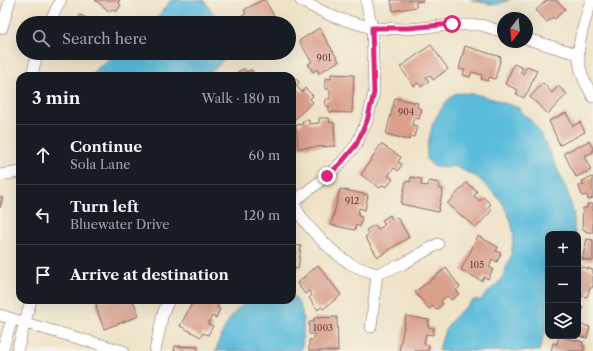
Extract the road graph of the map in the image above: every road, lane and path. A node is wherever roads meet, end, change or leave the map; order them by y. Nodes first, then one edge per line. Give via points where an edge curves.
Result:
1 (10, 0) edge
2 (61, 0) edge
3 (366, 0) edge
4 (591, 0) edge
5 (301, 1) dead end
6 (53, 16) edge
7 (0, 28) edge
8 (372, 28) junction
9 (497, 30) edge
10 (533, 41) edge
11 (577, 54) junction
12 (35, 60) edge
13 (33, 72) edge
14 (593, 97) edge
15 (16, 173) edge
16 (0, 175) edge
17 (296, 197) edge
18 (296, 207) edge
19 (438, 244) dead end
20 (377, 274) junction
21 (30, 304) edge
22 (167, 304) edge
23 (0, 315) edge
24 (12, 319) junction
25 (25, 323) junction
26 (371, 327) dead end
27 (2, 351) edge
28 (17, 351) edge
29 (123, 351) edge
30 (155, 351) edge

1 - 7 street
2 - 6 street
3 - 8 street
4 - 11 street
5 - 8 street via 334,17
8 - 9 street via 459,25 481,26
8 - 17 street via 374,93 367,121 359,139 341,163
10 - 11 street
11 - 14 street via 581,72
12 - 13 street
15 - 16 street
18 - 20 street via 328,248 350,264
19 - 20 street via 402,265
20 - 26 street
21 - 25 street
22 - 30 street
23 - 24 street
24 - 25 street
24 - 27 street
25 - 28 street
25 - 29 street

